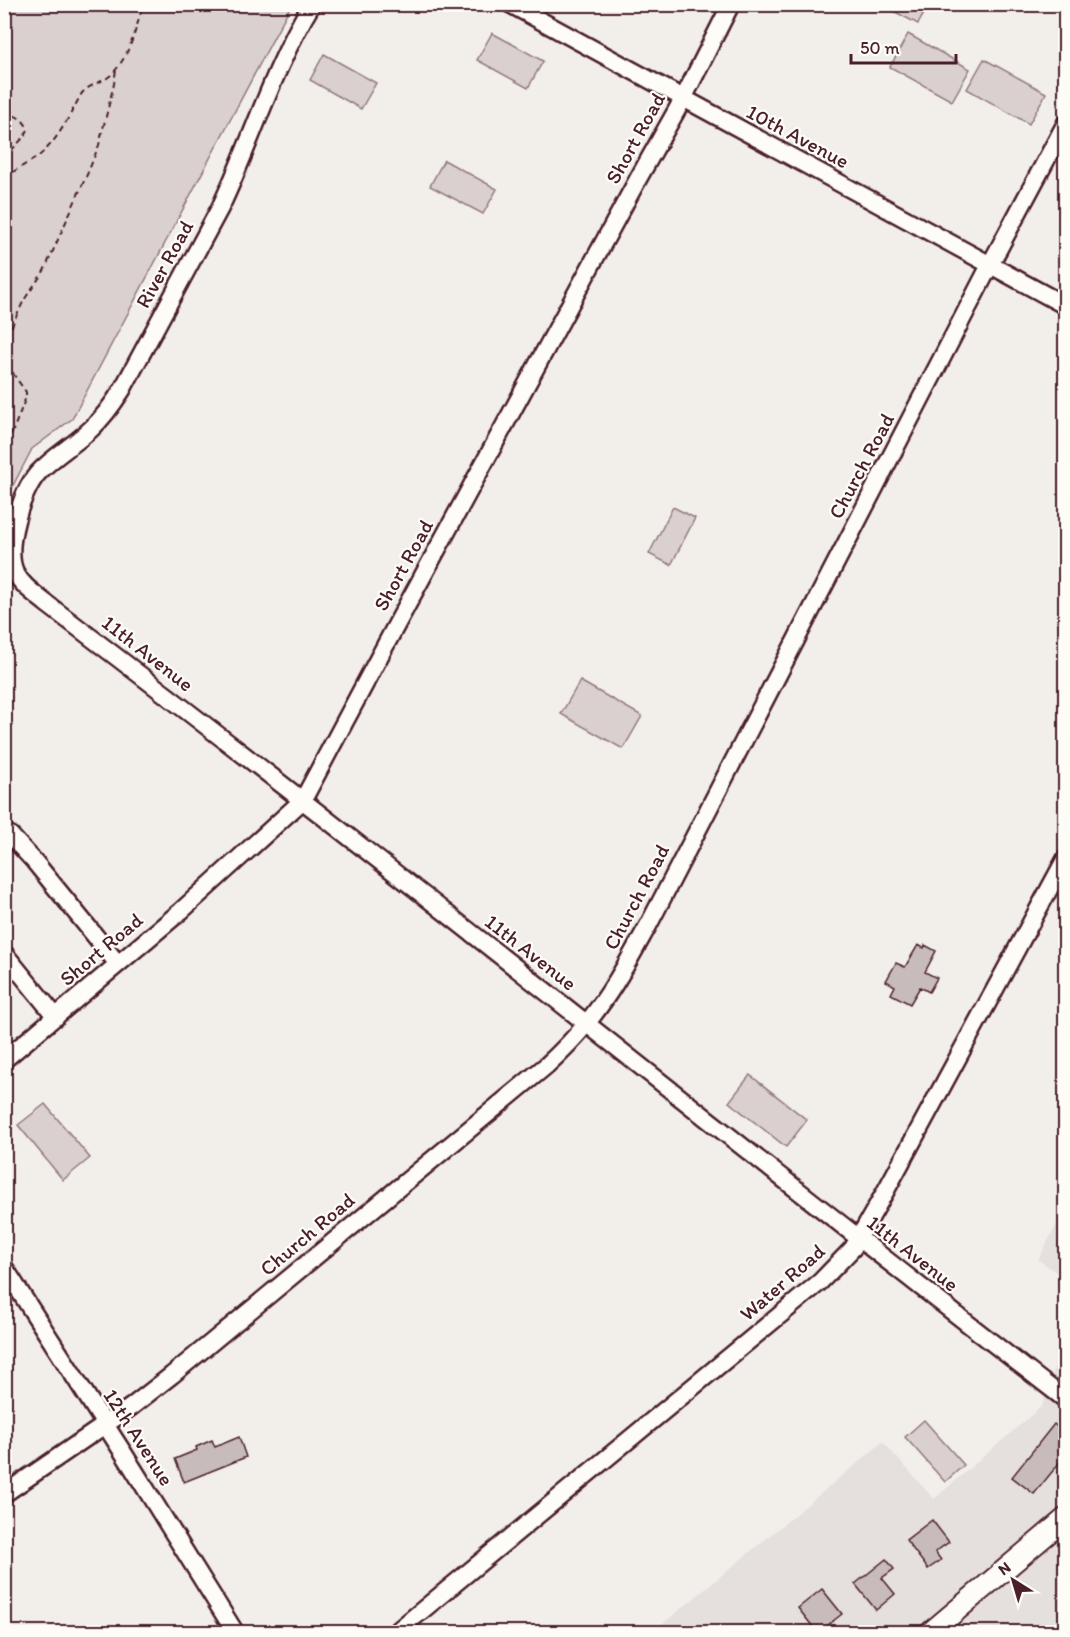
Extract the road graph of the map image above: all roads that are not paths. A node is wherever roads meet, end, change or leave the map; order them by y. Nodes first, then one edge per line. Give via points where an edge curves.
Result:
1 (312, 4) edge
2 (510, 4) edge
3 (731, 4) edge
4 (683, 99) junction
5 (1065, 123) edge
6 (990, 265) junction
7 (1065, 306) edge
8 (18, 518) joint
9 (303, 800) junction
10 (4, 832) edge
11 (1065, 858) edge
12 (4, 953) edge
13 (117, 964) junction
14 (56, 1017) junction
15 (587, 1024) junction
16 (4, 1060) edge
17 (858, 1239) junction
18 (4, 1267) edge
19 (1065, 1400) edge
20 (105, 1425) junction
21 (4, 1494) edge
22 (1065, 1518) edge
23 (235, 1632) edge
24 (396, 1632) edge
25 (932, 1632) edge

1 - 8 street, River Road via 281,64 220,208 122,390 91,429 34,478
2 - 4 street, 10th Avenue
3 - 4 street, Short Road
4 - 6 street, 10th Avenue
4 - 9 street, Short Road
5 - 6 street, Church Road
6 - 7 street, 10th Avenue
6 - 15 street, Church Road via 649,924
8 - 9 street, 11th Avenue via 11,557 25,586
9 - 13 street, Short Road
9 - 15 street, 11th Avenue
10 - 13 street via 34,861
11 - 17 street, Water Road
12 - 14 street
13 - 14 street, Short Road
14 - 16 street, Short Road
15 - 17 street, 11th Avenue
15 - 20 street, Church Road via 547,1065 172,1375
17 - 19 street, 11th Avenue
17 - 24 street, Water Road via 819,1282
18 - 20 street, 12th Avenue
20 - 21 street, Church Road
20 - 23 street, 12th Avenue
22 - 25 main road

